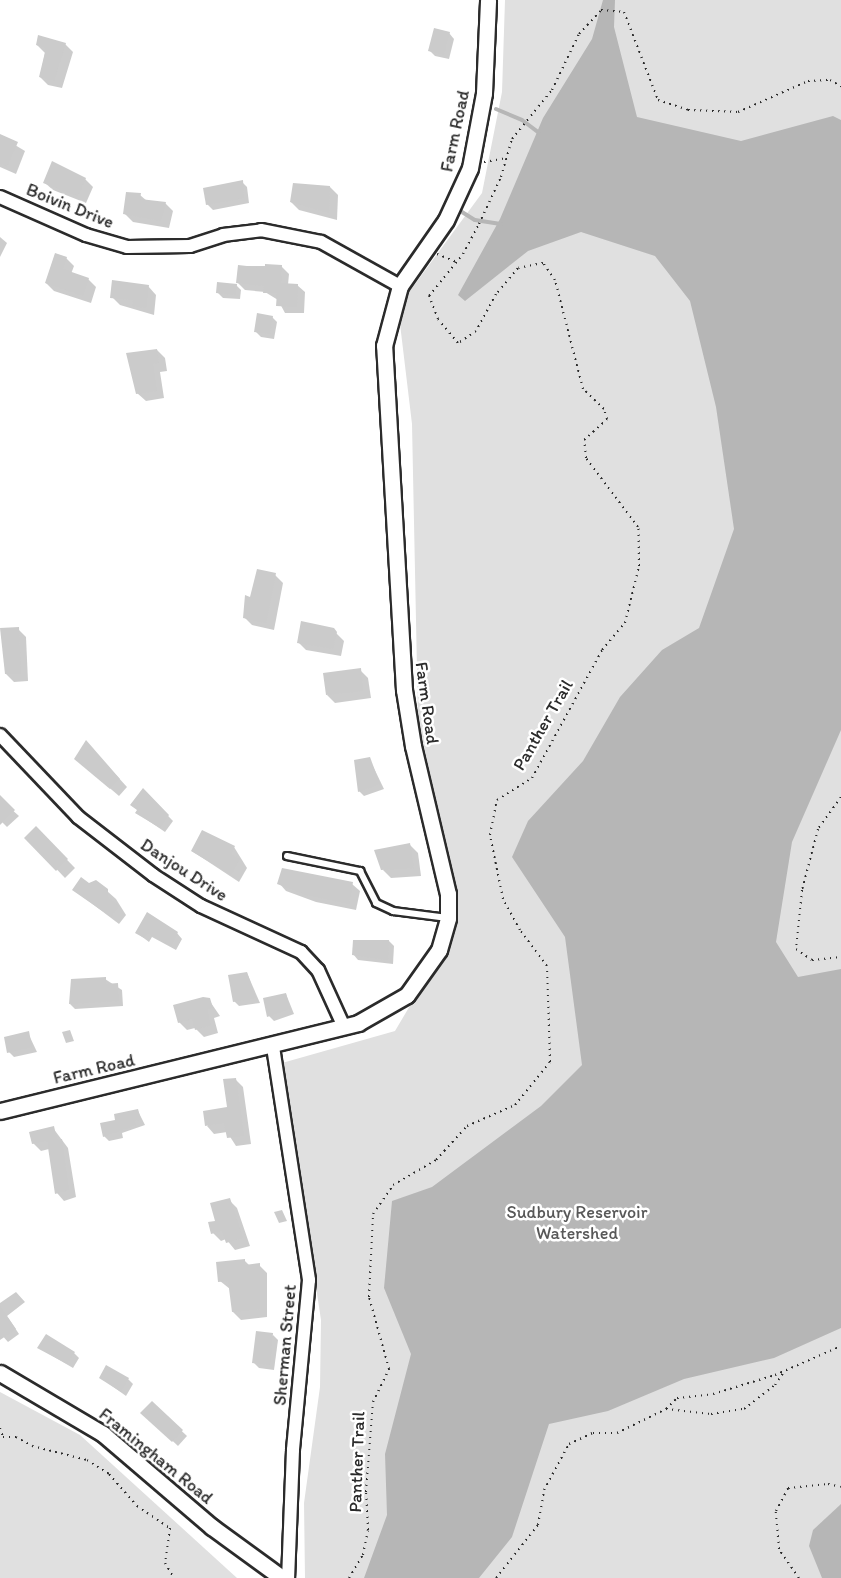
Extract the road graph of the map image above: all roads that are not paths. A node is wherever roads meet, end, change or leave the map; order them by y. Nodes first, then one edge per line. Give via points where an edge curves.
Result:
1 (488, 0) edge
2 (0, 197) edge
3 (400, 286) junction
4 (0, 735) edge
5 (287, 856) dead end
6 (448, 918) junction
7 (344, 1027) junction
8 (273, 1047) junction
9 (0, 1111) edge
10 (0, 1373) edge
11 (282, 1578) edge
12 (288, 1578) edge

1 - 3 street, Farm Road via 484,93 472,160 459,195
2 - 3 street, Boivin Drive via 126,248 190,246 223,235 261,230 321,242
3 - 6 street, Farm Road via 388,318 383,375 395,489 401,661 411,737 448,894
4 - 7 street, Danjou Drive via 78,817 153,875 201,906 301,952 318,970
5 - 6 lane via 360,871 376,903 393,911
6 - 7 street, Farm Road via 439,950 407,995 382,1012
7 - 8 street, Farm Road
8 - 9 street, Farm Road
8 - 12 street, Sherman Street via 309,1280 293,1450
10 - 11 street, Framingham Road via 103,1434 212,1527

